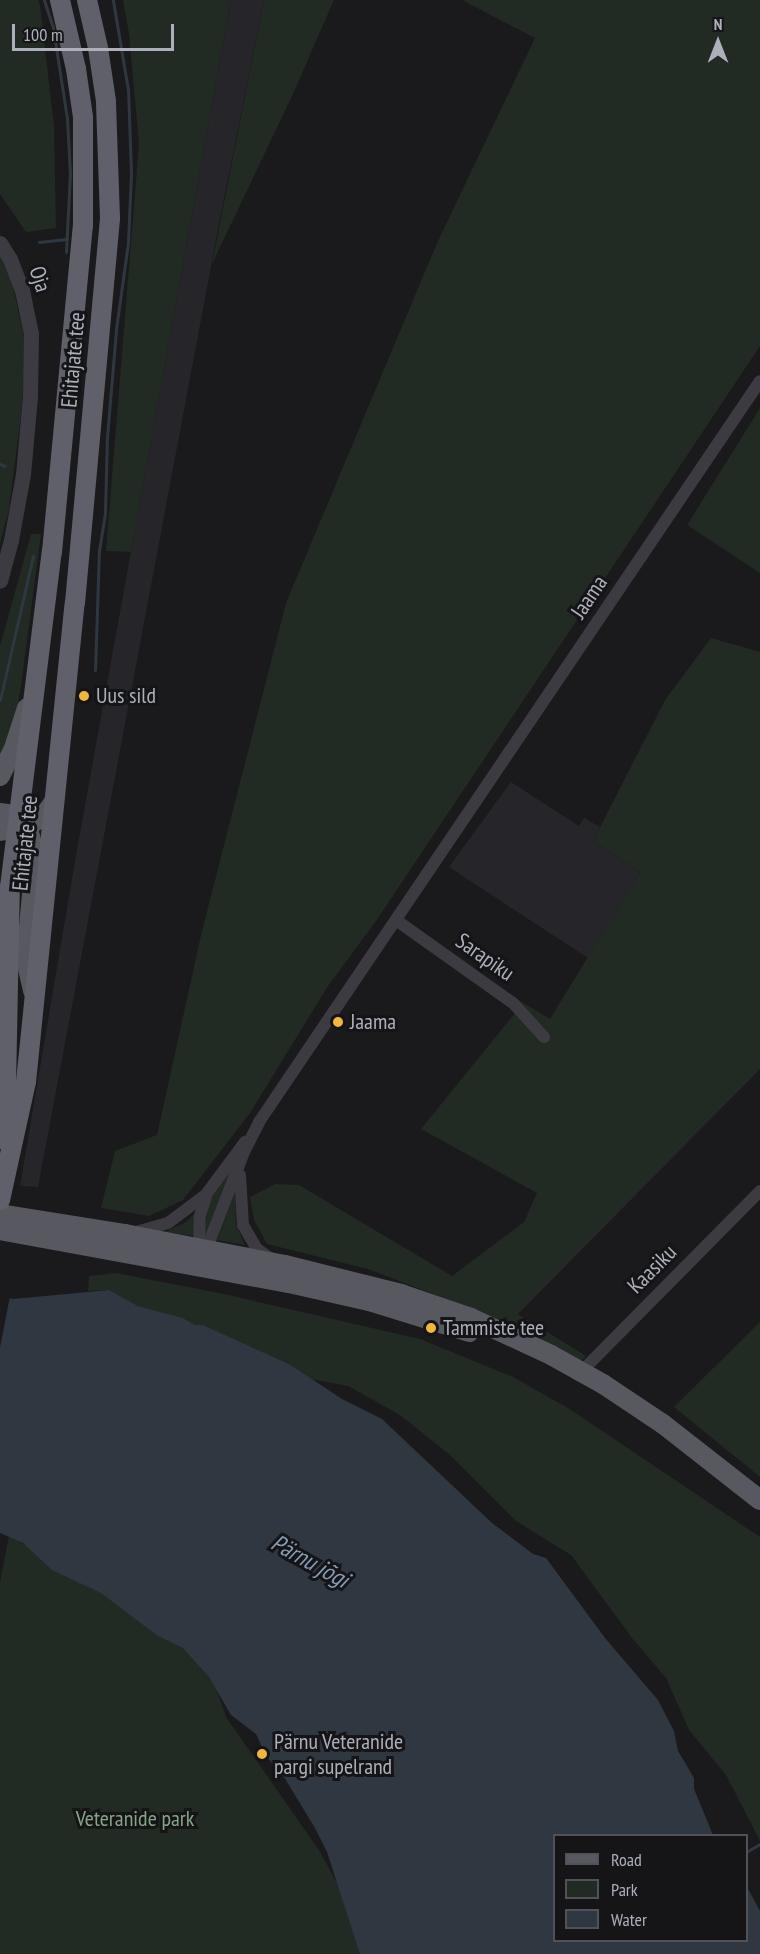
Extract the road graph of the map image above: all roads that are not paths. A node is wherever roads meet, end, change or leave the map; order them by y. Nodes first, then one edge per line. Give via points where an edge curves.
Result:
1 (60, 0) edge
2 (87, 0) edge
3 (0, 243) edge
4 (760, 381) edge
5 (52, 552) junction
6 (0, 580) edge
7 (0, 776) edge
8 (53, 803) junction
9 (12, 823) edge
10 (0, 859) edge
11 (10, 887) junction
12 (396, 920) junction
13 (33, 991) junction
14 (544, 1037) dead end
15 (252, 1135) junction
16 (241, 1162) junction
17 (760, 1191) edge
18 (1, 1192) edge
19 (207, 1193) junction
20 (0, 1214) edge
21 (0, 1230) edge
22 (125, 1234) junction
23 (202, 1254) junction
24 (285, 1265) junction
25 (579, 1374) junction
26 (760, 1502) edge

1 - 5 highway, Ehitajate tee via 83,117 84,170 77,308
2 - 8 highway, Ehitajate tee via 106,101 110,218
3 - 6 street, Oja via 22,290 31,334 23,474
4 - 12 street, Jaama
5 - 7 main road via 43,570 26,712
5 - 9 highway, Ehitajate tee
8 - 9 main road via 44,816
8 - 13 highway, Ehitajate tee
9 - 11 highway, Ehitajate tee
9 - 13 main road via 32,843 26,960
10 - 11 main road
11 - 18 highway, Ehitajate tee
12 - 14 street, Sarapiku via 513,1003
12 - 15 street, Jaama
13 - 18 highway, Ehitajate tee via 26,1082
15 - 16 street, Jaama
15 - 19 street, Jaama
16 - 23 street, Jaama
16 - 24 street, Jaama via 243,1225 257,1249
17 - 25 street, Kaasiku
19 - 22 street, Jaama via 168,1224
19 - 23 street, Jaama via 200,1216
20 - 22 main road
21 - 23 main road
22 - 23 main road
23 - 24 main road
23 - 25 main road via 476,1334
24 - 25 main road via 391,1292 471,1318
25 - 26 main road

